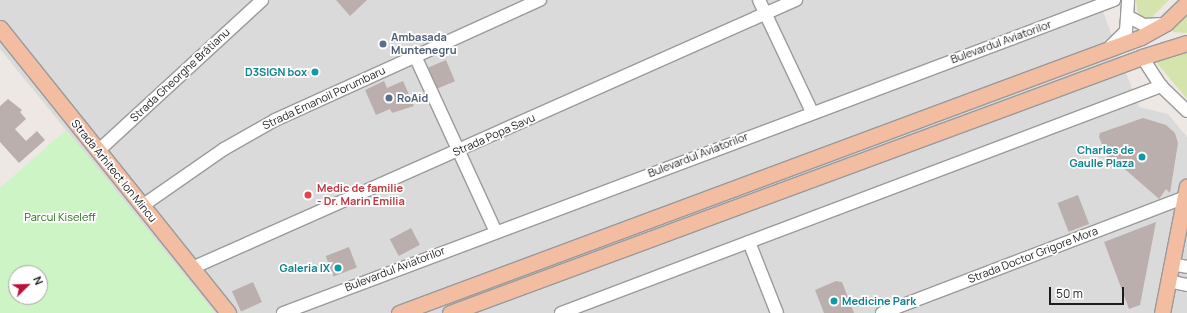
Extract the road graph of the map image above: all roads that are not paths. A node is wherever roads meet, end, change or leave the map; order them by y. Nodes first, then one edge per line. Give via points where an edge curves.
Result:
1 (262, 0) edge
2 (540, 0) edge
3 (759, 0) edge
4 (796, 0) edge
5 (1114, 0) edge
6 (1128, 0) edge
7 (1187, 3) edge
8 (1091, 4) edge
9 (765, 13) junction
10 (1129, 17) junction
11 (1166, 23) junction
12 (0, 28) edge
13 (1187, 43) edge
14 (1104, 50) junction
15 (415, 56) junction
16 (1142, 57) junction
17 (1161, 86) junction
18 (1187, 111) edge
19 (812, 112) junction
20 (98, 151) junction
21 (458, 151) junction
22 (1186, 191) edge
23 (142, 206) junction
24 (496, 232) junction
25 (749, 242) junction
26 (1172, 264) junction
27 (1187, 267) edge
28 (192, 268) junction
29 (1168, 281) junction
30 (1187, 285) edge
31 (228, 313) edge
32 (283, 313) edge
33 (398, 313) edge
34 (450, 313) edge
35 (561, 313) edge
36 (777, 313) edge
37 (882, 313) edge
38 (1162, 313) edge

1 - 20 street, Strada Gheorghe Brătianu
2 - 15 street, Strada Emanoil Porumbaru
3 - 9 street
4 - 9 street, Strada Popa Savu
5 - 8 street, Bulevardul Aviatorilor
6 - 10 street
7 - 11 main road
8 - 19 street, Bulevardul Aviatorilor
9 - 19 street
9 - 21 street, Strada Popa Savu
10 - 11 street via 1149,26
10 - 14 street via 1123,35
11 - 14 main road via 1141,37
12 - 20 main road, Strada Arhitect Ion Mincu
13 - 16 main road
14 - 33 main road
15 - 21 street
15 - 23 street, Strada Emanoil Porumbaru via 249,134
16 - 17 street
16 - 34 main road
17 - 18 street
17 - 25 street
19 - 24 street, Bulevardul Aviatorilor
20 - 23 main road, Strada Arhitect Ion Mincu
21 - 24 street
21 - 28 street, Strada Popa Savu
22 - 26 main road
22 - 37 street, Strada Doctor Grigore Mora
23 - 28 main road, Strada Arhitect Ion Mincu
24 - 32 street, Bulevardul Aviatorilor
25 - 35 street
25 - 36 street
26 - 27 street
26 - 29 main road
28 - 31 main road, Strada Arhitect Ion Mincu
29 - 30 street
29 - 38 main road

